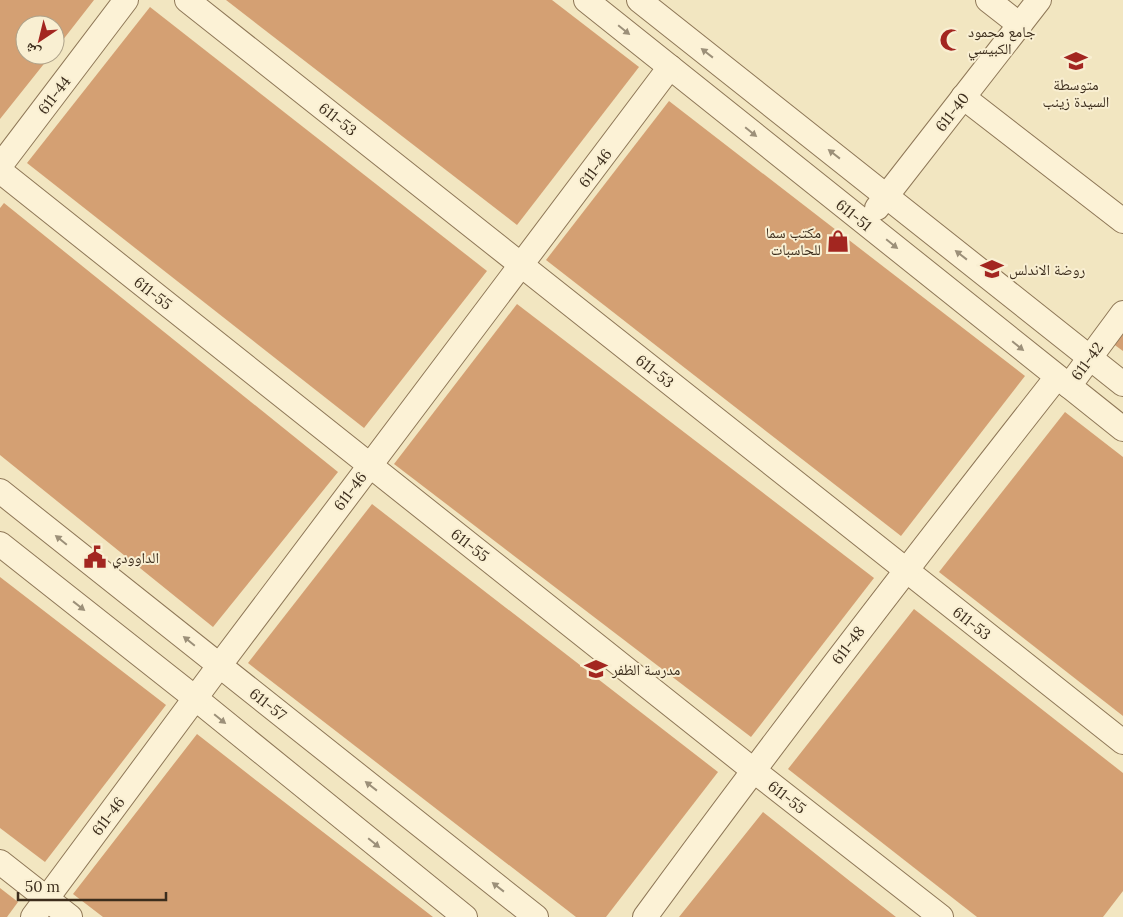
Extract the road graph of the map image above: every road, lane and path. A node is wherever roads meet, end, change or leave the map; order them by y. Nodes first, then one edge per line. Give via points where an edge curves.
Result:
1 (126, 0) edge
2 (187, 0) edge
3 (586, 0) edge
4 (639, 0) edge
5 (988, 0) edge
6 (1039, 0) edge
7 (1020, 25) junction
8 (670, 67) junction
9 (963, 97) junction
10 (0, 166) edge
11 (0, 171) edge
12 (886, 196) junction
13 (1123, 221) edge
14 (865, 223) junction
15 (522, 266) junction
16 (1123, 313) edge
17 (1090, 357) junction
18 (1063, 381) junction
19 (1123, 384) edge
20 (1123, 429) edge
21 (370, 465) junction
22 (0, 491) edge
23 (0, 544) edge
24 (905, 569) junction
25 (219, 666) junction
26 (195, 698) junction
27 (1123, 742) edge
28 (753, 770) junction
29 (0, 862) edge
30 (47, 898) junction
31 (33, 917) edge
32 (70, 917) edge
33 (465, 917) edge
34 (536, 917) edge
35 (645, 917) edge
36 (942, 917) edge

1 - 10 street, 611-44
2 - 15 street, 611-53
3 -> 8 street, 611-51
12 -> 4 street
5 - 7 street
6 - 7 street, 611-40
7 - 9 street, 611-40
8 -> 14 street, 611-51
8 - 15 street, 611-46
9 - 12 street, 611-40
9 - 13 street
11 - 21 street, 611-55
12 - 14 street, 611-40
17 -> 12 street
14 -> 18 street, 611-51
15 - 21 street, 611-46
15 - 24 street, 611-53
16 - 17 street, 611-42
17 - 18 street, 611-42
17 - 19 street
18 - 20 street, 611-51
18 - 24 street, 611-48
21 - 25 street, 611-46
21 - 28 street, 611-55
25 -> 22 street, 611-57
23 -> 26 street
24 - 27 street, 611-53
24 - 28 street, 611-48
25 - 26 street, 611-46
34 -> 25 street, 611-57
26 - 30 street, 611-46
26 -> 33 street
28 - 35 street, 611-48
28 - 36 street, 611-55
29 - 30 street
30 - 31 street, 611-46
30 - 32 street

